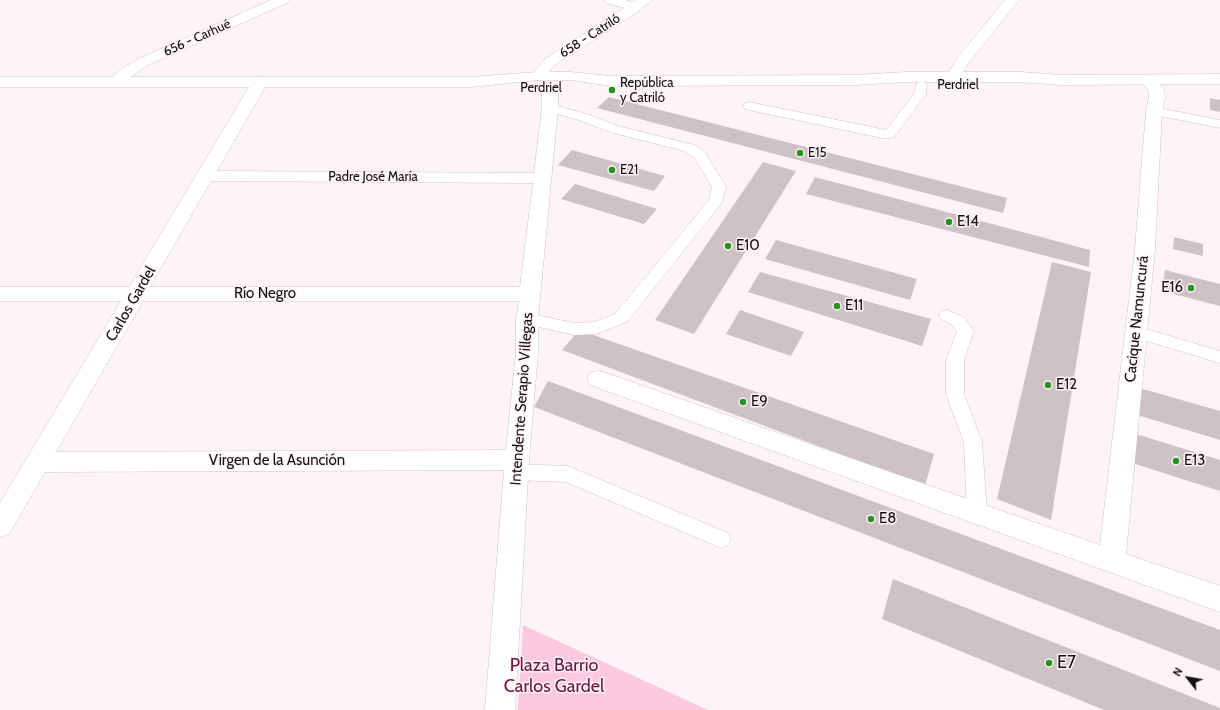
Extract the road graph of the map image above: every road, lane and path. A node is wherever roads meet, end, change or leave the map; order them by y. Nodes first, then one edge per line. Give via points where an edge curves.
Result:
1 (282, 0) edge
2 (611, 0) edge
3 (1012, 0) edge
4 (640, 3) edge
5 (954, 77) junction
6 (856, 80) junction
7 (1060, 80) junction
8 (1148, 80) junction
9 (1220, 80) edge
10 (0, 82) edge
11 (115, 82) junction
12 (260, 82) junction
13 (921, 85) junction
14 (546, 91) junction
15 (749, 106) dead end
16 (1154, 111) junction
17 (1220, 124) edge
18 (205, 176) junction
19 (541, 178) junction
20 (0, 294) edge
21 (137, 294) junction
22 (530, 294) junction
23 (947, 315) dead end
24 (527, 319) junction
25 (1136, 332) junction
26 (1220, 357) edge
27 (598, 379) dead end
28 (38, 462) junction
29 (517, 466) junction
30 (977, 514) junction
31 (0, 526) edge
32 (721, 539) dead end
33 (1112, 560) junction
34 (1220, 598) edge
35 (500, 710) edge

1 - 11 street, 656 - Carhué via 143,62
2 - 4 street
3 - 5 street via 960,64
4 - 14 street, 658 - Catriló via 550,62
5 - 6 street
5 - 7 street
6 - 13 street, Perdriel
6 - 14 street, Perdriel via 611,81
7 - 8 street
7 - 13 street, Perdriel via 1022,85
8 - 9 street
8 - 16 street, Cacique Namuncurá via 1156,89
10 - 11 street, Perdriel
11 - 12 street, Perdriel
12 - 14 street, Perdriel via 471,82
12 - 18 street, Carlos Gardel
13 - 15 lane via 920,94 890,134
14 - 19 street, Intendente Serapio Villegas
14 - 24 lane via 583,116 614,129 689,148 699,154 719,187 716,201 621,318 596,328 574,329
16 - 17 lane
16 - 25 street, Cacique Namuncurá via 1145,249
18 - 19 street, Padre José María
18 - 21 street, Carlos Gardel
19 - 22 street, Intendente Serapio Villegas
20 - 21 street, Río Negro
21 - 22 street, Río Negro
21 - 28 street, Carlos Gardel
22 - 24 street, Intendente Serapio Villegas
23 - 30 lane via 958,321 966,330 956,360 955,394 973,442
24 - 29 street, Intendente Serapio Villegas via 527,352
25 - 26 lane
25 - 33 street, Cacique Namuncurá
27 - 30 street
28 - 29 street, Virgen de la Asunción
28 - 31 street, Carlos Gardel
29 - 32 lane via 568,474
29 - 35 street, Intendente Serapio Villegas
30 - 33 street
33 - 34 street

